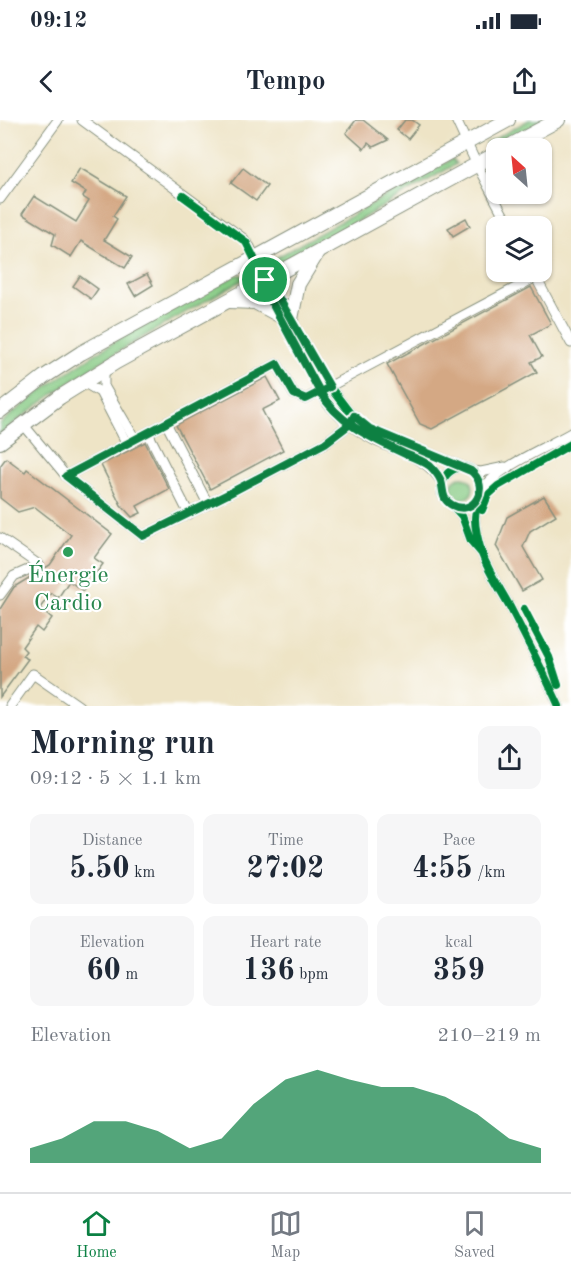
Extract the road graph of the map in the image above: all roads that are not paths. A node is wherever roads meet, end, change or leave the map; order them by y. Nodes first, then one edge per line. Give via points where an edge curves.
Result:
1 (58, 120) edge
2 (82, 120) edge
3 (456, 120) edge
4 (508, 120) edge
5 (558, 120) edge
6 (525, 138) edge
7 (468, 142) junction
8 (486, 160) edge
9 (477, 165) junction
10 (0, 199) edge
11 (504, 216) edge
12 (318, 251) junction
13 (254, 258) junction
14 (265, 280) junction
15 (520, 282) edge
16 (539, 282) edge
17 (227, 301) junction
18 (285, 317) junction
19 (571, 343) edge
20 (104, 369) junction
21 (82, 382) junction
22 (330, 387) junction
23 (320, 392) junction
24 (0, 411) edge
25 (352, 420) junction
26 (166, 423) junction
27 (23, 424) junction
28 (148, 433) junction
29 (571, 433) edge
30 (0, 442) edge
31 (131, 442) junction
32 (511, 466) junction
33 (468, 469) junction
34 (66, 476) junction
35 (442, 483) junction
36 (479, 495) junction
37 (208, 504) junction
38 (450, 504) junction
39 (189, 514) junction
40 (0, 538) edge
41 (483, 555) junction
42 (0, 595) edge
43 (0, 699) edge
44 (10, 706) edge
45 (79, 706) edge
46 (559, 706) edge

1 - 10 street
2 - 13 street via 244,239
3 - 7 street
4 - 7 highway
5 - 6 highway
7 - 9 street
7 - 13 highway
8 - 9 highway
9 - 11 street
9 - 12 highway
12 - 14 highway
12 - 18 highway via 298,284
13 - 14 street
13 - 24 highway via 81,353
14 - 17 highway
14 - 18 street via 273,288
15 - 22 street
16 - 19 street
17 - 18 highway via 255,302
17 - 20 highway
18 - 22 street
18 - 23 street
20 - 21 highway
20 - 31 street via 104,386
21 - 27 highway
21 - 31 street via 100,392
22 - 23 street
22 - 25 street
23 - 25 street via 335,412
23 - 26 street via 306,399 297,397 277,364
25 - 33 street
25 - 35 street via 374,440 428,465
25 - 37 street via 325,443
26 - 28 street
26 - 37 street
27 - 30 highway
27 - 34 street
28 - 31 street
28 - 39 street
29 - 32 street
31 - 34 street
32 - 33 street via 481,472
32 - 36 street via 485,485
33 - 35 street via 453,469
33 - 36 street via 479,480
34 - 39 street via 143,536
35 - 38 street via 442,494
36 - 38 street via 468,506
36 - 41 street via 475,519
37 - 39 street
38 - 41 street via 462,516 471,541
40 - 42 street via 39,565 14,576
41 - 46 street
43 - 44 street
44 - 45 street via 33,674

